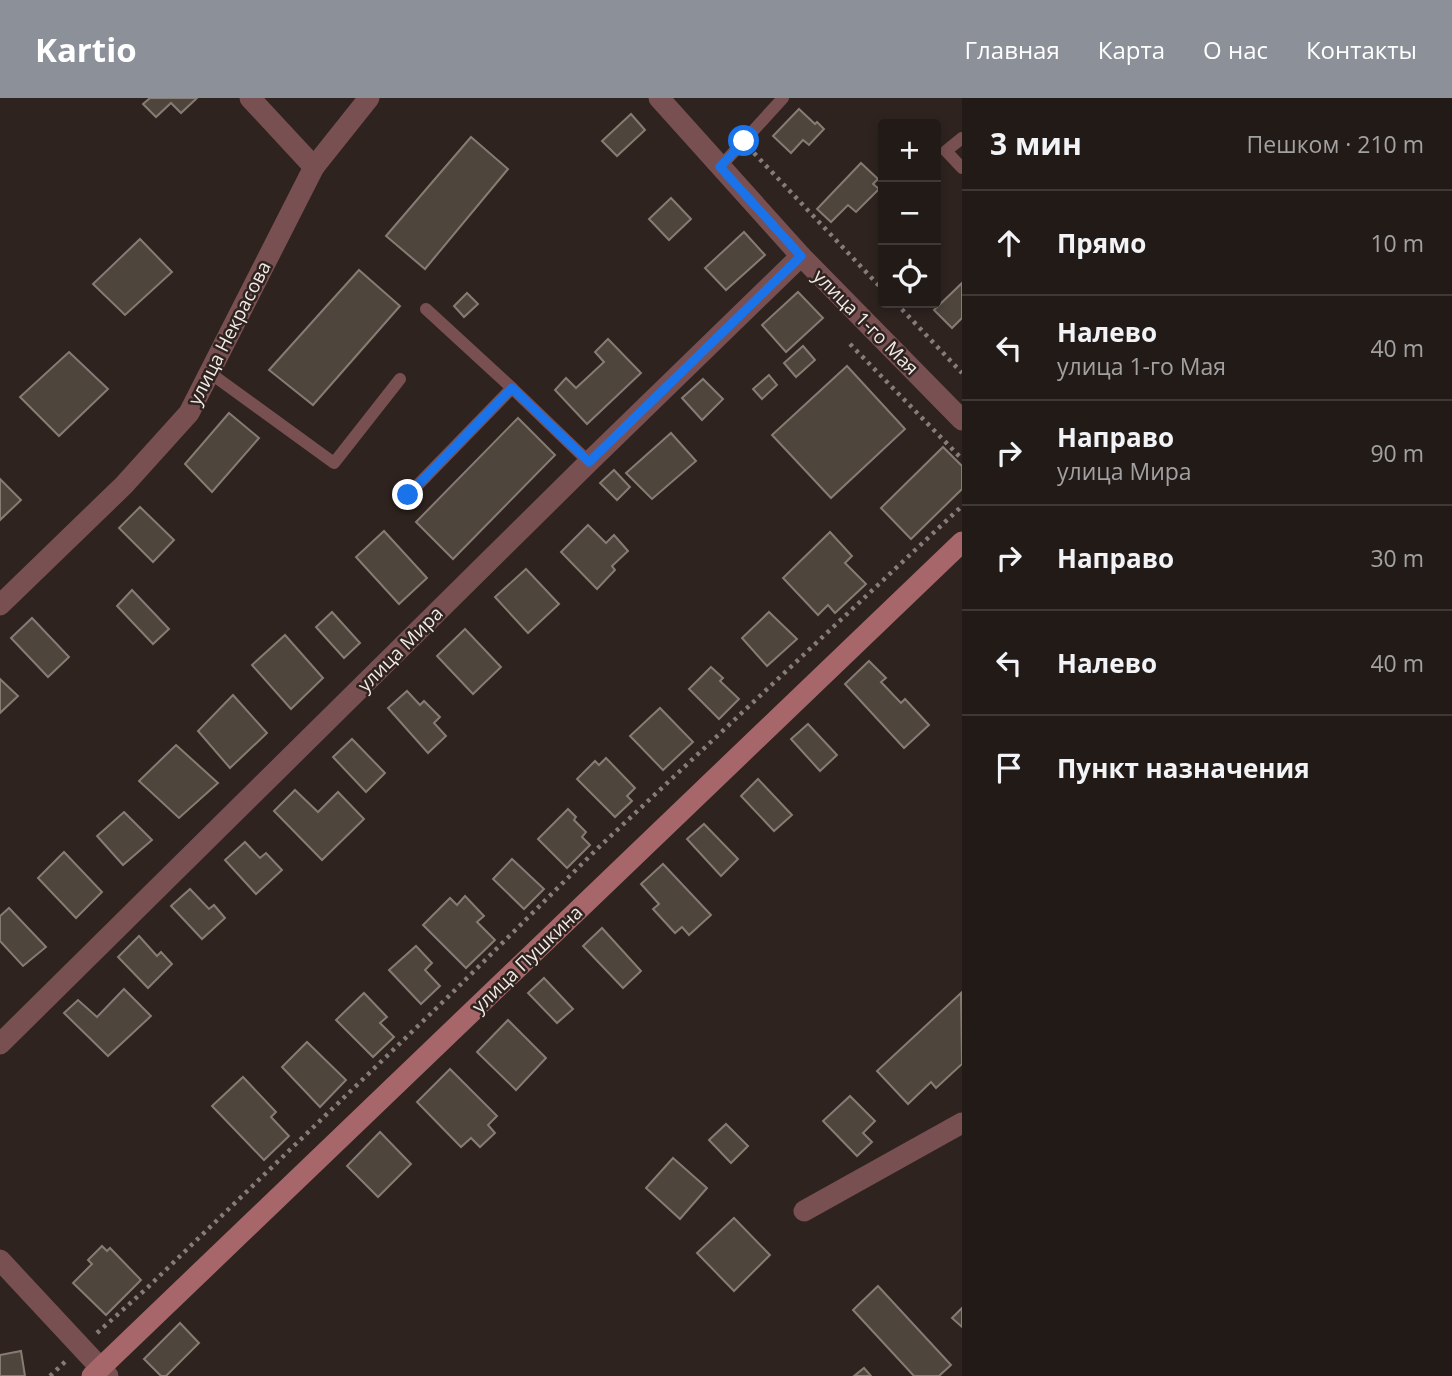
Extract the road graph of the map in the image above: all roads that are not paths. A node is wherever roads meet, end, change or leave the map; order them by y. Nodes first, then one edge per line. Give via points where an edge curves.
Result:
1 (250, 98) edge
2 (369, 98) edge
3 (659, 98) edge
4 (783, 98) edge
5 (962, 138) edge
6 (314, 167) junction
7 (720, 167) junction
8 (962, 168) edge
9 (801, 256) junction
10 (426, 309) dead end
11 (210, 373) junction
12 (400, 379) dead end
13 (512, 388) junction
14 (962, 420) edge
15 (589, 462) junction
16 (408, 495) dead end
17 (962, 542) edge
18 (0, 605) edge
19 (0, 1044) edge
20 (962, 1123) edge
21 (804, 1211) dead end
22 (0, 1260) edge
23 (100, 1373) edge

1 - 6 street
2 - 6 street, улица Некрасова
3 - 7 street, улица 1-го Мая
4 - 7 lane
5 - 8 lane via 946,152
6 - 11 street, улица Некрасова
7 - 9 street, улица 1-го Мая
9 - 14 street, улица 1-го Мая
9 - 15 street, улица Мира
10 - 13 lane
11 - 12 lane via 334,463
11 - 18 street, улица Некрасова via 189,413 124,485
13 - 15 lane
13 - 16 lane
15 - 19 street, улица Мира
17 - 23 main road, улица Пушкина
20 - 21 street
22 - 23 street

